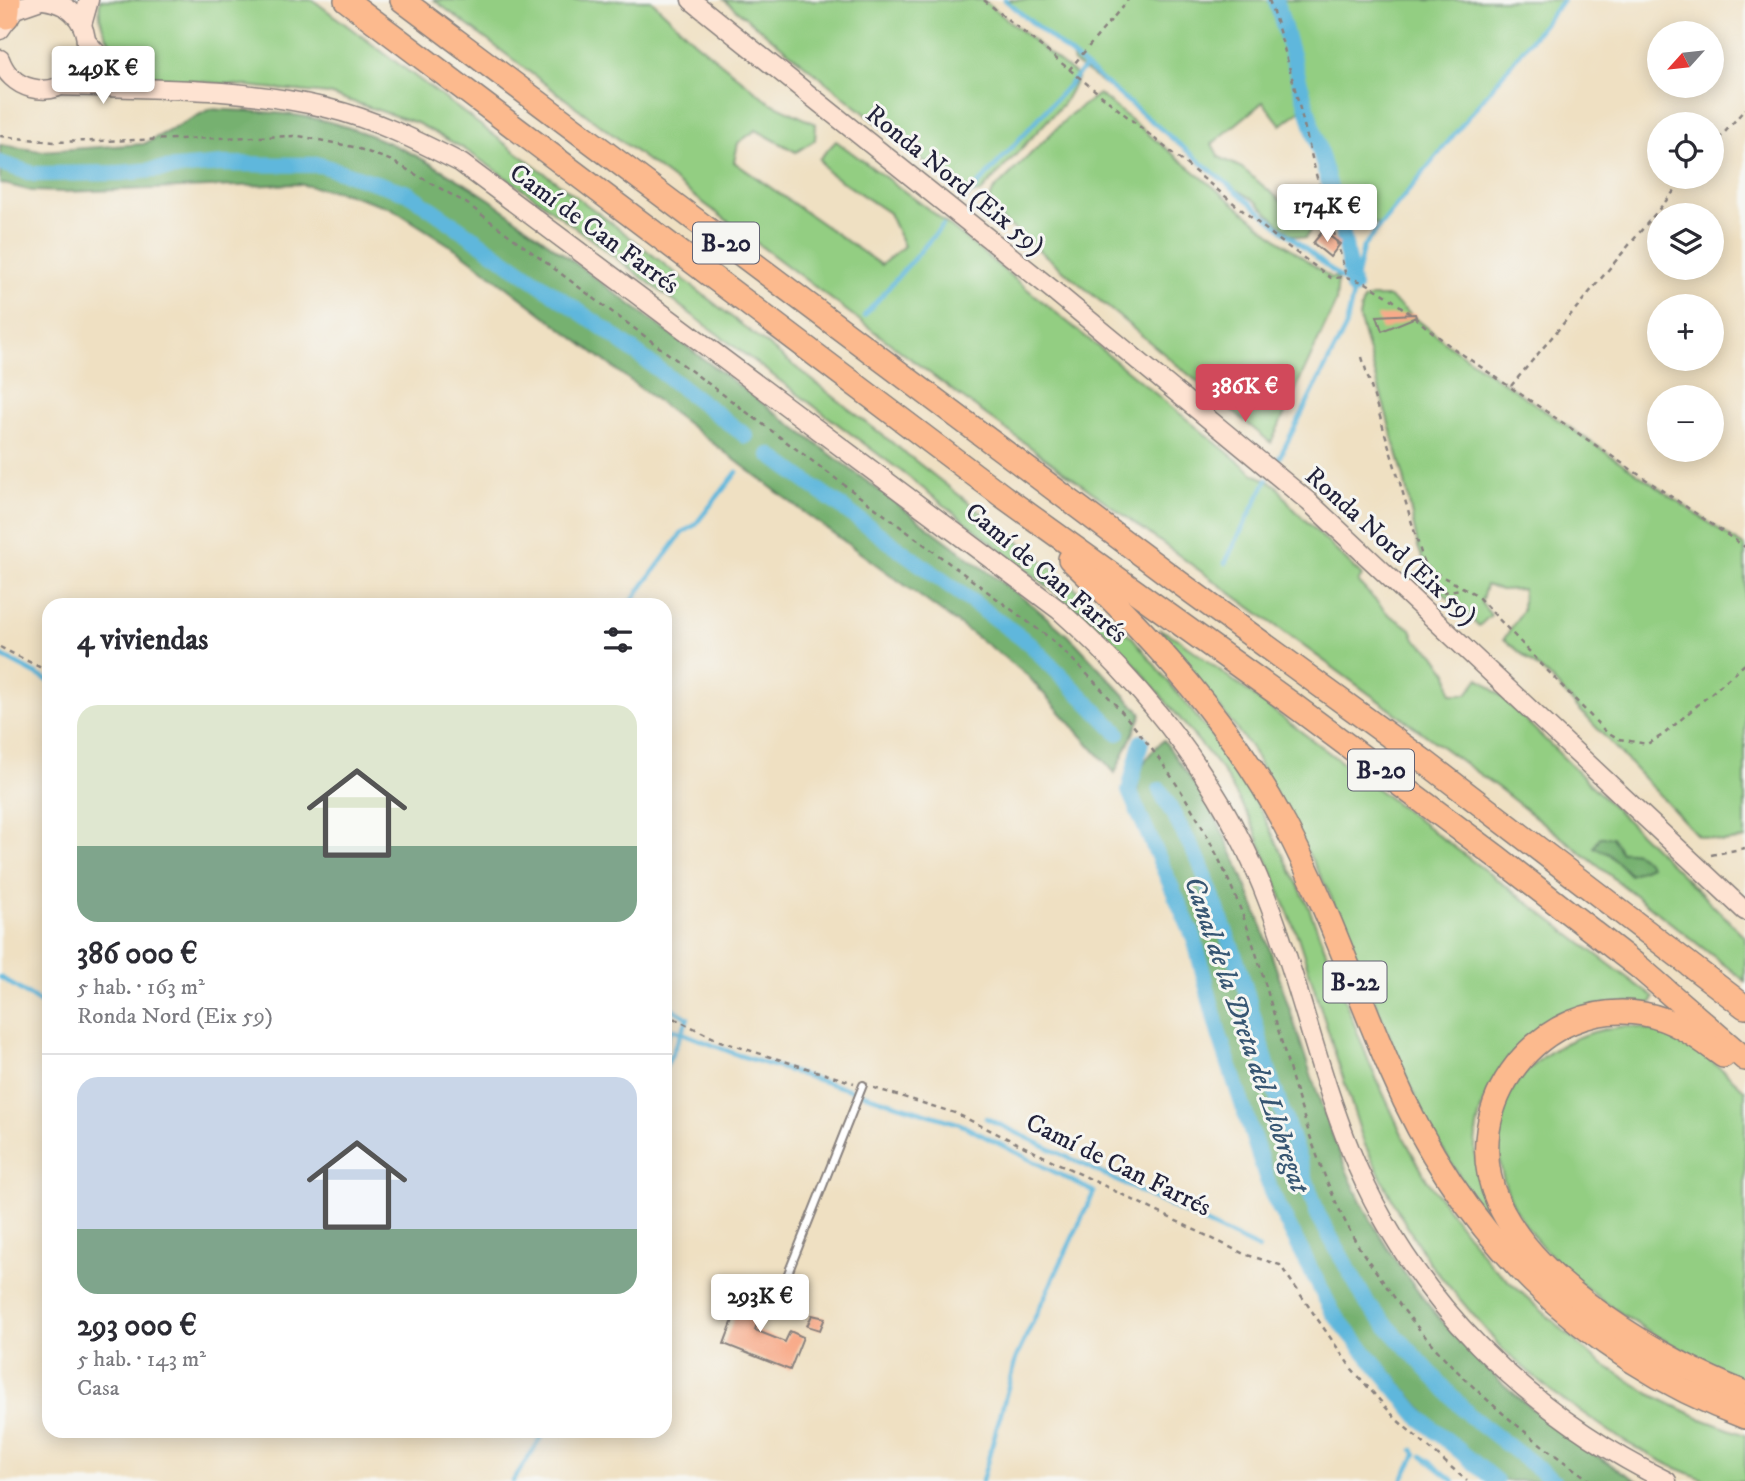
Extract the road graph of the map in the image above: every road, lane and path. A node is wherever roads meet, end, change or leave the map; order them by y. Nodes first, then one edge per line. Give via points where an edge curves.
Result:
1 (46, 0) edge
2 (89, 0) edge
3 (345, 0) edge
4 (402, 0) edge
5 (691, 0) edge
6 (985, 0) edge
7 (1128, 0) edge
8 (1269, 0) edge
9 (5, 16) edge
10 (84, 33) junction
11 (0, 59) edge
12 (1069, 71) junction
13 (61, 86) junction
14 (145, 88) junction
15 (1745, 109) edge
16 (1724, 133) edge
17 (0, 136) edge
18 (1676, 189) edge
19 (1346, 277) junction
20 (1363, 357) dead end
21 (1511, 386) junction
22 (1004, 497) junction
23 (1745, 547) edge
24 (1461, 589) junction
25 (1412, 598) junction
26 (0, 647) edge
27 (1745, 664) edge
28 (42, 668) edge
29 (1745, 848) edge
30 (1690, 859) junction
31 (1745, 911) edge
32 (1645, 928) junction
33 (1745, 1007) edge
34 (672, 1017) edge
35 (1745, 1019) edge
36 (1745, 1059) edge
37 (1745, 1073) edge
38 (863, 1085) junction
39 (777, 1301) dead end
40 (1745, 1393) edge
41 (1745, 1417) edge
42 (1467, 1481) edge
43 (1591, 1481) edge
44 (1667, 1481) edge

1 - 9 street via 26,3
1 - 10 street via 68,9
2 - 10 street
3 - 22 highway, B-20
4 - 32 highway, B-20
5 - 25 street, Ronda Nord (Eix 59) via 1309,502
6 - 12 path
7 - 12 path
8 - 19 path
10 - 13 street via 80,68
10 - 14 street via 108,65
11 - 13 street, Camí de Can Farrés via 22,85 44,90
12 - 19 path via 1279,240 1331,278
13 - 14 street, Camí de Can Farrés
14 - 44 street, Camí de Can Farrés via 245,95 328,108 400,133 461,163 1024,581 1095,642 1172,727 1234,825 1278,929 1351,1153 1387,1226 1417,1273 1489,1356 1534,1397 1597,1443
15 - 16 path
17 - 43 path via 54,142 299,136 391,161 476,211 1051,639 1146,737 1217,854 1255,950 1304,1117 1332,1196 1352,1236 1443,1359 1486,1402
18 - 21 path
19 - 21 path via 1389,297 1450,346
20 - 24 path via 1424,563
21 - 23 path
22 - 36 highway, B-20 via 1497,857 1640,968
22 - 41 highway, B-22 via 1147,635 1214,714 1251,768 1318,892 1410,1112 1470,1213 1524,1276 1583,1328 1651,1373
24 - 25 path
24 - 27 path via 1475,594 1604,730 1634,744 1647,744 1663,734
25 - 30 street, Ronda Nord (Eix 59)
26 - 28 path
29 - 30 path
30 - 31 street, Ronda Nord (Eix 59)
32 - 33 highway
32 - 35 highway, B-20
34 - 38 path, Camí de Can Farrés via 720,1041
37 - 40 highway via 1672,1022 1628,1012 1589,1016 1539,1040 1511,1069 1494,1103 1486,1147 1490,1178 1504,1213 1551,1270 1645,1344
38 - 39 lane
38 - 42 path, Camí de Can Farrés via 955,1114 1232,1248 1280,1265 1352,1369 1397,1420

